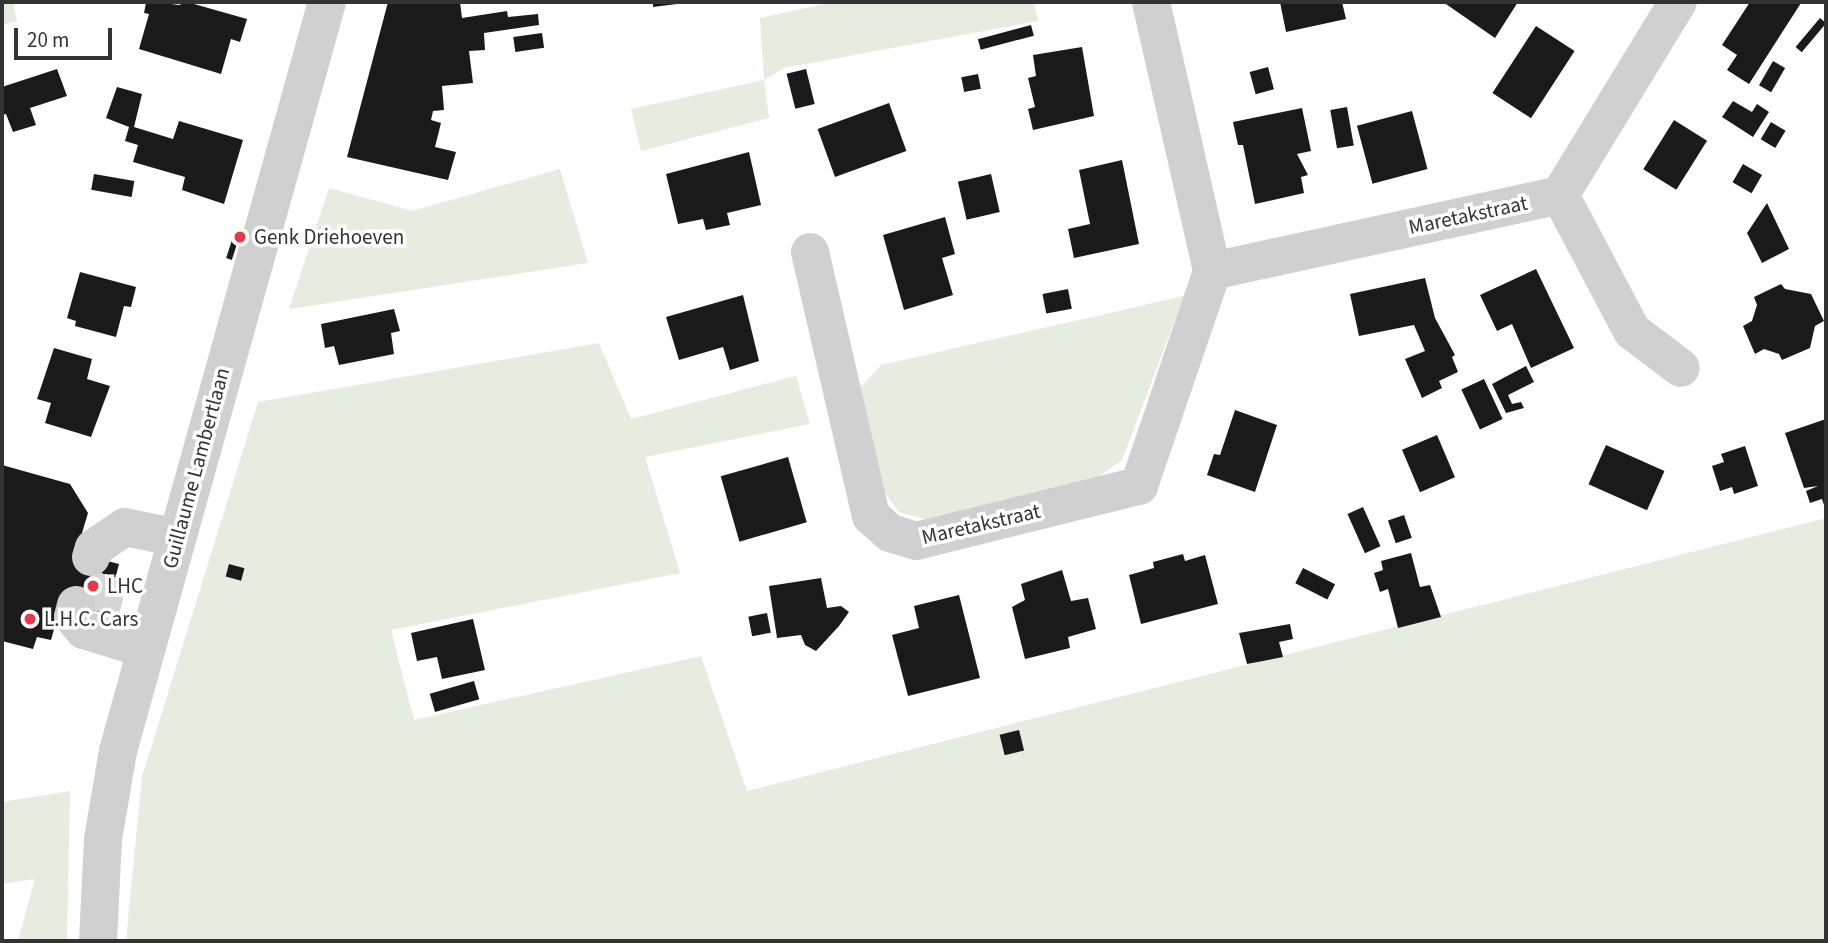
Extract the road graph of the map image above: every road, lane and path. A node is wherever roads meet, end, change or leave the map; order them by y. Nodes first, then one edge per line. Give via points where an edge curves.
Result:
1 (327, 2) edge
2 (1151, 2) edge
3 (1678, 2) edge
4 (1560, 195) junction
5 (810, 252) dead end
6 (1212, 271) junction
7 (1681, 368) dead end
8 (177, 538) junction
9 (102, 560) tunnel mouth
10 (90, 617) dead end
11 (146, 649) junction
12 (98, 941) edge

1 - 8 street, Guillaume Lambertlaan
2 - 6 street
3 - 4 street
4 - 6 street, Maretakstraat
4 - 7 street via 1632,331
5 - 6 street, Maretakstraat via 871,516 890,533 916,541 1139,486
8 - 9 street via 125,527 94,548
8 - 11 street, Guillaume Lambertlaan
10 - 11 street
11 - 12 street, Guillaume Lambertlaan via 118,751 103,839

